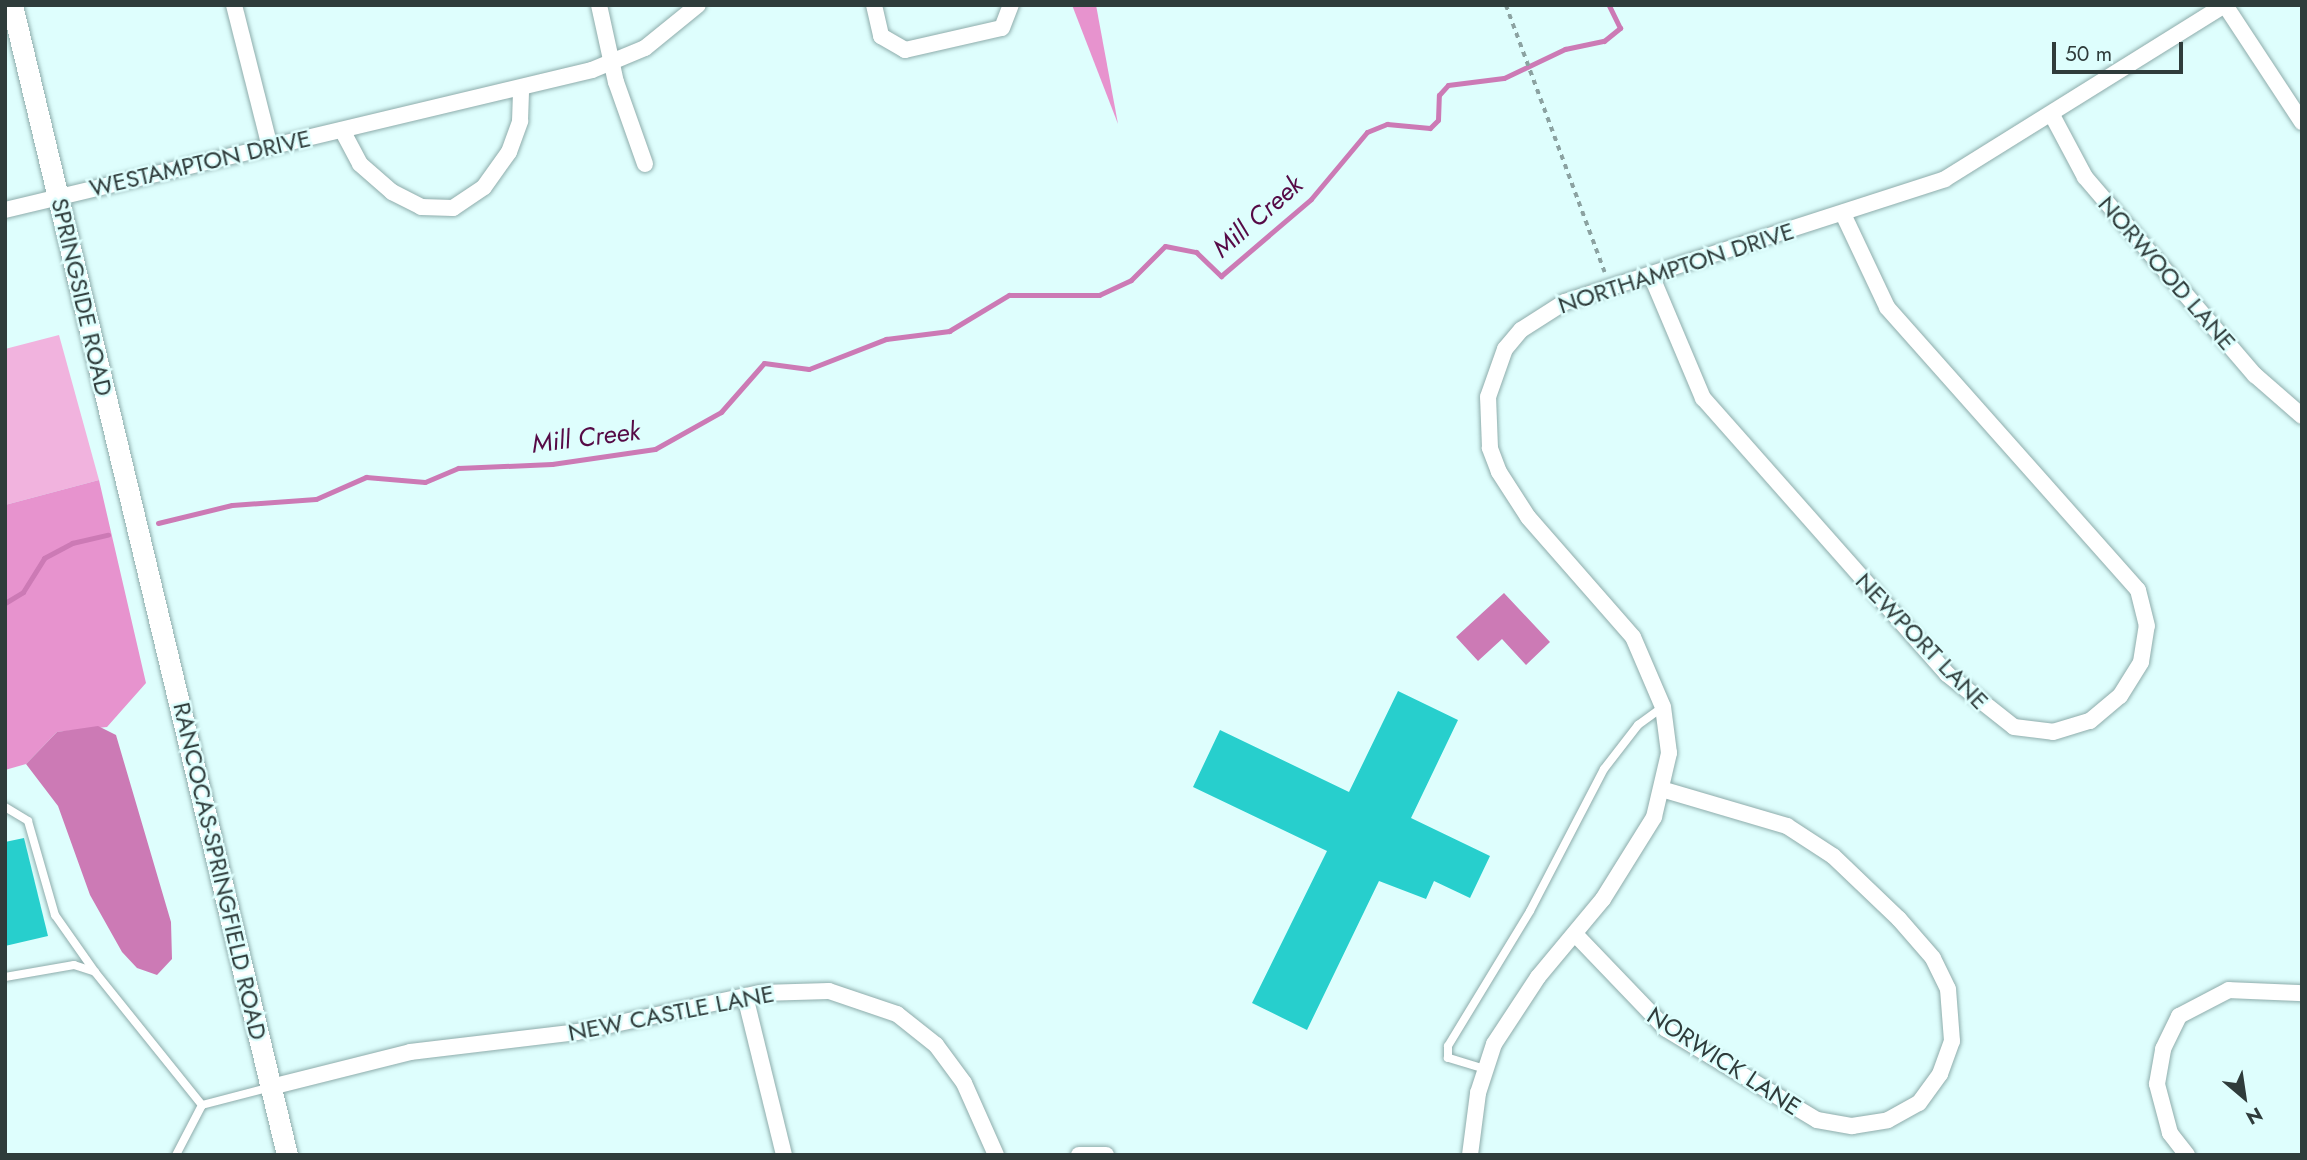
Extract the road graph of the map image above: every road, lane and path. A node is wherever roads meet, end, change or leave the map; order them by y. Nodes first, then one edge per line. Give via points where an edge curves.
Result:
1 (12, 5) edge
2 (234, 5) edge
3 (599, 5) edge
4 (698, 5) edge
5 (874, 5) edge
6 (1011, 5) edge
7 (1506, 5) edge
8 (2224, 5) edge
9 (612, 64) junction
10 (521, 88) junction
11 (2052, 115) junction
12 (2302, 122) edge
13 (342, 130) junction
14 (270, 147) junction
15 (645, 164) dead end
16 (58, 197) junction
17 (5, 210) edge
18 (1843, 214) junction
19 (1651, 275) junction
20 (1611, 289) junction
21 (2302, 416) edge
22 (152, 588) joint
23 (1663, 707) junction
24 (1665, 790) junction
25 (5, 807) edge
26 (1575, 934) junction
27 (95, 972) junction
28 (5, 977) edge
29 (2302, 993) edge
30 (746, 996) junction
31 (1485, 1069) junction
32 (271, 1087) junction
33 (202, 1105) junction
34 (176, 1155) edge
35 (287, 1155) edge
36 (784, 1155) edge
37 (996, 1155) edge
38 (1079, 1155) edge
39 (1106, 1155) edge
40 (1470, 1155) edge
41 (2187, 1155) edge

1 - 16 main road, SPRINGSIDE ROAD
2 - 14 street
3 - 9 street
4 - 9 street, WESTAMPTON DRIVE via 645,48
5 - 6 street via 881,36 905,50 1002,28
7 - 20 path
8 - 11 street, NORTHAMPTON DRIVE
8 - 12 street
9 - 10 street, WESTAMPTON DRIVE
9 - 15 street
10 - 13 street, WESTAMPTON DRIVE
10 - 13 street via 520,121 509,152 484,187 453,208 421,207 392,191 360,164
11 - 18 street, NORTHAMPTON DRIVE via 1945,179
11 - 21 street, NORWOOD LANE via 2085,177 2255,375
13 - 14 street, WESTAMPTON DRIVE
14 - 16 street, WESTAMPTON DRIVE
16 - 17 street, WESTAMPTON DRIVE
16 - 22 main road, SPRINGSIDE ROAD
18 - 19 street, NORTHAMPTON DRIVE
18 - 19 street, NEWPORT LANE via 1864,270 1887,307 2138,590 2147,626 2141,662 2120,696 2090,721 2053,732 2014,726 1947,674 1703,398
19 - 20 street, NORTHAMPTON DRIVE
20 - 23 street, NORTHAMPTON DRIVE via 1565,302 1521,330 1494,372 1487,423 1490,448 1512,495 1633,637
22 - 32 main road, RANCOCAS-SPRINGFIELD ROAD
23 - 24 street, NORTHAMPTON DRIVE via 1669,753
23 - 31 lane via 1638,725 1586,806 1448,1046 1448,1058
24 - 26 street, NORTHAMPTON DRIVE via 1630,858
24 - 26 street, NORWICK LANE via 1787,826 1833,856 1899,919 1933,958 1948,989 1952,1041 1940,1074 1919,1103 1888,1120 1852,1126 1817,1120 1666,1029
25 - 27 lane via 28,821 55,915
26 - 31 street, NORTHAMPTON DRIVE via 1507,1021
27 - 28 lane via 74,965
27 - 33 lane
29 - 41 street via 2229,990 2179,1016 2163,1049 2158,1084 2170,1133
30 - 32 street, NEW CASTLE LANE via 577,1032 410,1052
30 - 36 street
30 - 37 street, NEW CASTLE LANE via 829,991 897,1014 951,1063
31 - 40 street, NORTHAMPTON DRIVE
32 - 33 lane
32 - 35 main road, RANCOCAS-SPRINGFIELD ROAD
33 - 34 lane
38 - 39 street

